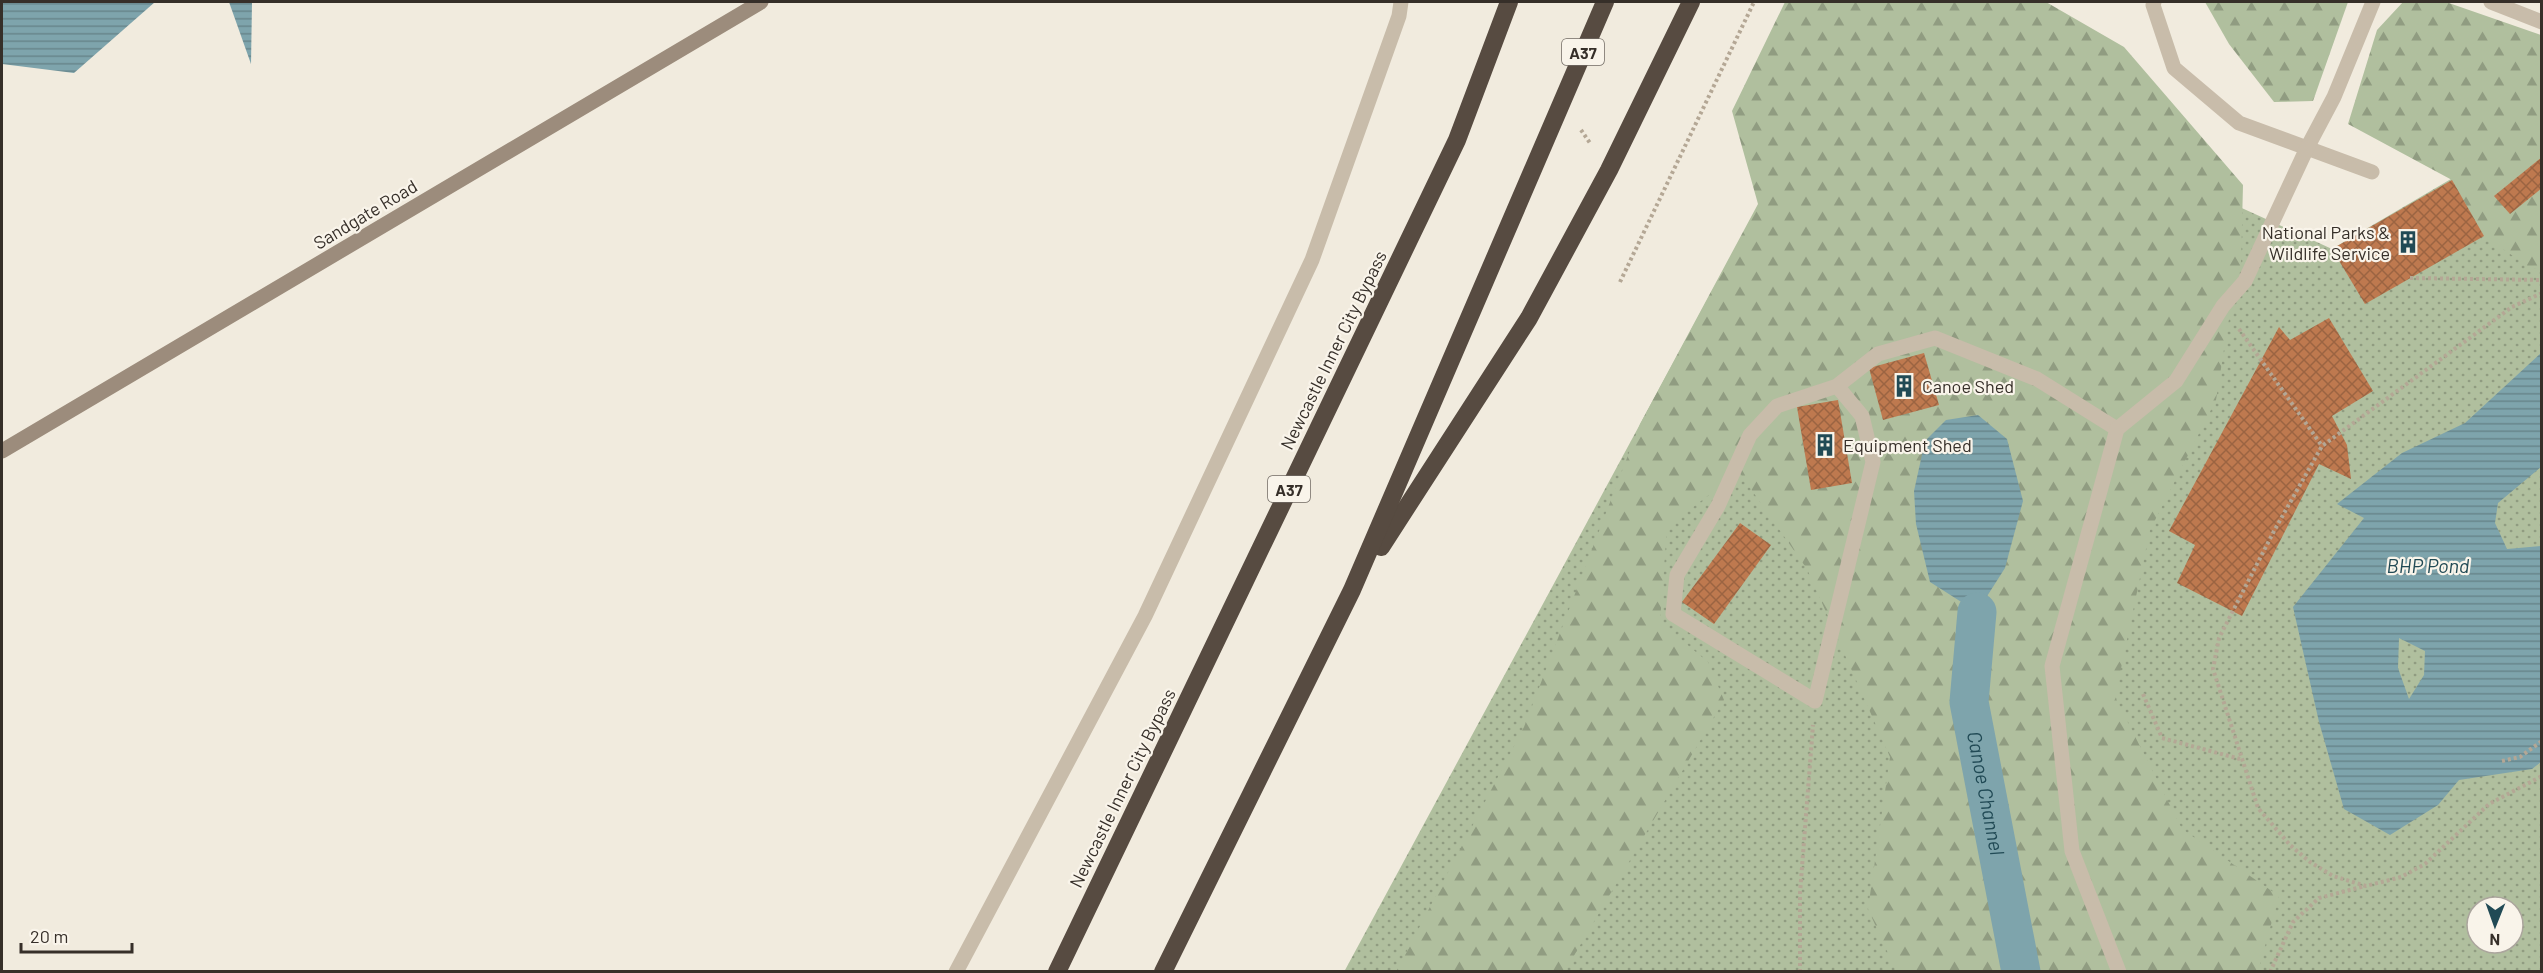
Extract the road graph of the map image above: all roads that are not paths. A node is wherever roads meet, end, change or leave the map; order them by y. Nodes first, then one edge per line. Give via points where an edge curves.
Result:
1 (1401, 2) edge
2 (1509, 2) edge
3 (1605, 2) edge
4 (1691, 2) edge
5 (2154, 2) edge
6 (2373, 2) edge
7 (2491, 2) edge
8 (758, 4) edge
9 (2541, 22) edge
10 (2307, 148) junction
11 (2372, 172) dead end
12 (1837, 386) junction
13 (2116, 429) junction
14 (2, 451) edge
15 (1352, 590) junction
16 (956, 972) edge
17 (1056, 972) edge
18 (1163, 972) edge
19 (2118, 972) edge

1 - 16 street via 1307,271 1145,616
2 - 17 highway, Newcastle Inner City Bypass / A37 via 1457,140
3 - 15 highway, A37
4 - 15 highway via 1609,170 1529,318
5 - 10 street via 2174,68 2239,123
6 - 10 street via 2334,97
7 - 9 street
8 - 14 main road, Sandgate Road
10 - 11 street
10 - 13 street via 2245,280 2223,306 2176,381
12 - 12 street via 1777,406 1750,435 1718,506 1677,575 1673,614 1815,701 1873,462 1863,416
12 - 13 street via 1878,354 1935,338 2037,379
13 - 19 street via 2052,666 2072,851
15 - 18 highway, A37

